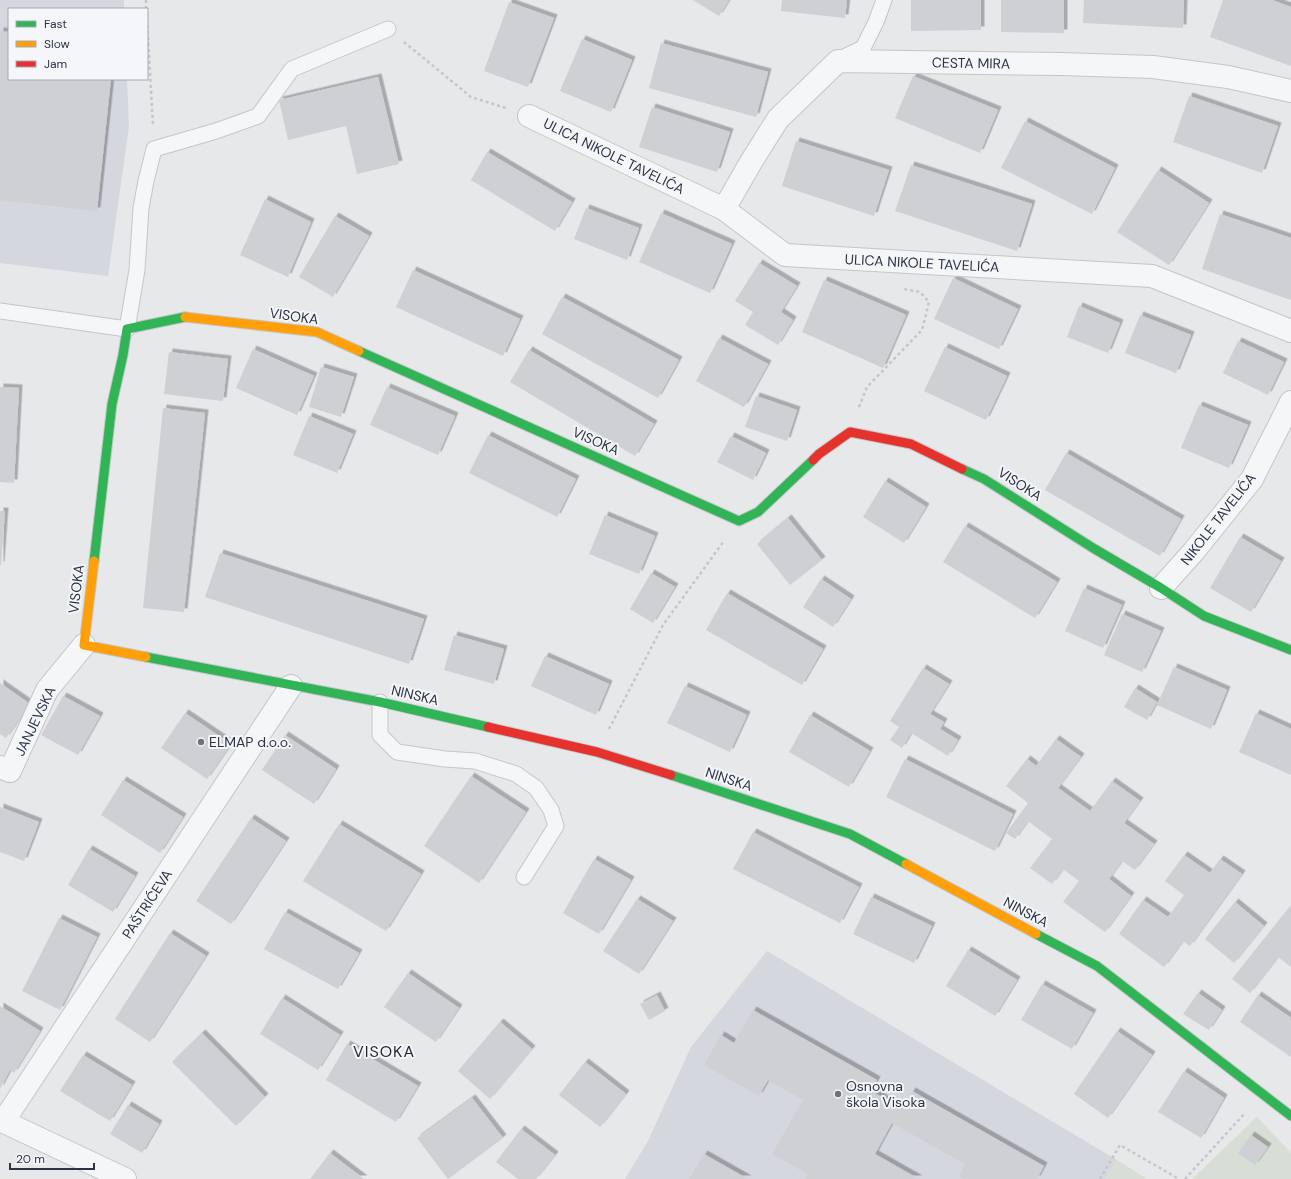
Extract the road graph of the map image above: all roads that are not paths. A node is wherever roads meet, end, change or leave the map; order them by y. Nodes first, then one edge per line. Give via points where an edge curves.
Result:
1 (884, 0) edge
2 (388, 29) road end
3 (838, 60) junction
4 (1291, 91) edge
5 (529, 116) road end
6 (724, 209) junction
7 (0, 311) edge
8 (126, 329) junction
9 (1291, 331) edge
10 (1291, 402) edge
11 (1161, 588) junction
12 (84, 645) junction
13 (1291, 650) edge
14 (291, 686) junction
15 (380, 702) junction
16 (0, 767) edge
17 (524, 878) dead end
18 (1291, 1116) edge
19 (2, 1121) edge
20 (125, 1179) edge

1 - 3 lane via 863,48
2 - 8 lane via 292,68 258,116 154,149 141,208 137,270
3 - 4 street, CESTA MIRA via 1153,66
3 - 6 street via 778,119
5 - 6 street, ULICA NIKOLE TAVELIĆA
6 - 9 street, ULICA NIKOLE TAVELIĆA via 785,255 1152,276
7 - 8 lane
8 - 11 street, VISOKA via 184,317 317,332 739,521 758,512 819,454 850,432 912,444 984,478
8 - 12 street, VISOKA via 112,404
10 - 11 street, NIKOLE TAVELIĆA via 1252,479
11 - 13 street, VISOKA via 1204,616
12 - 14 street, NINSKA
12 - 16 street, JANJEVSKA via 47,690 10,771
14 - 15 street, NINSKA
14 - 19 street, PAŠTRIĆEVA
15 - 17 lane via 380,735 397,752 474,761 516,774 536,788 551,810 556,826
15 - 18 street, NINSKA via 597,752 850,834 1097,966
19 - 20 street

